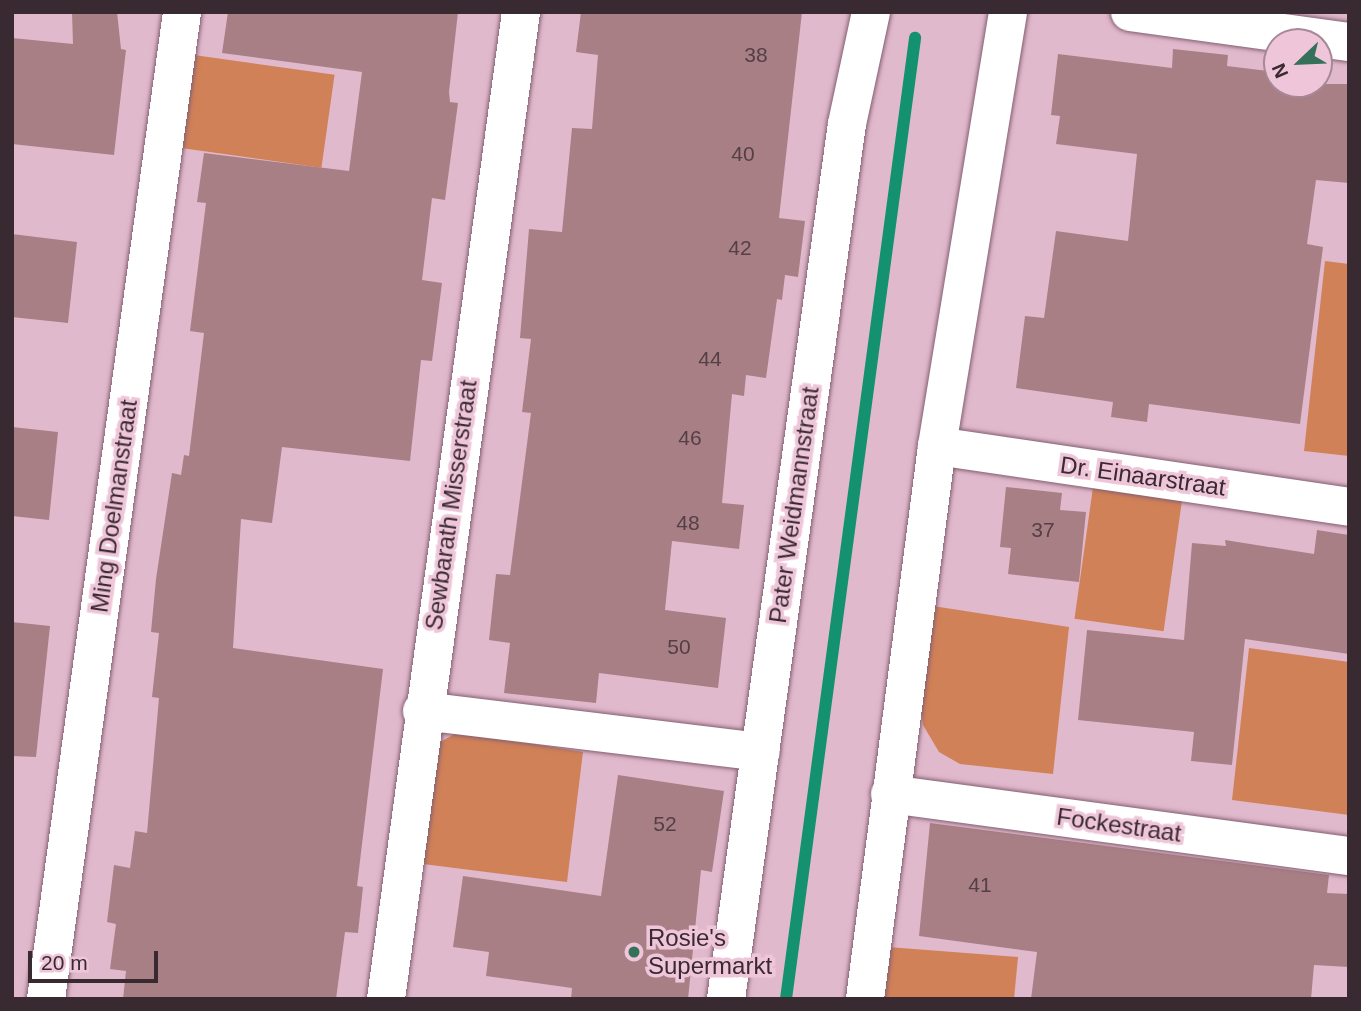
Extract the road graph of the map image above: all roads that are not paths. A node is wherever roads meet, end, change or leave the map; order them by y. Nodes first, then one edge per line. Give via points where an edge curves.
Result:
1 (182, 12) edge
2 (521, 12) edge
3 (871, 12) edge
4 (1008, 12) edge
5 (1130, 12) edge
6 (1349, 42) edge
7 (937, 446) junction
8 (1349, 506) edge
9 (422, 711) junction
10 (761, 752) junction
11 (890, 794) junction
12 (1349, 856) edge
13 (47, 999) edge
14 (386, 999) edge
15 (726, 999) edge
16 (865, 999) edge

1 - 13 street, Ming Doelmanstraat
2 - 9 street, Sewbarath Misserstraat
3 - 10 street, Pater Weidmannstraat via 847,124
4 - 7 street
5 - 6 street
7 - 8 street, Dr. Einaarstraat
7 - 11 street
9 - 10 street
9 - 14 street, Sewbarath Misserstraat
10 - 15 street, Pater Weidmannstraat
11 - 12 street, Fockestraat
11 - 16 street

